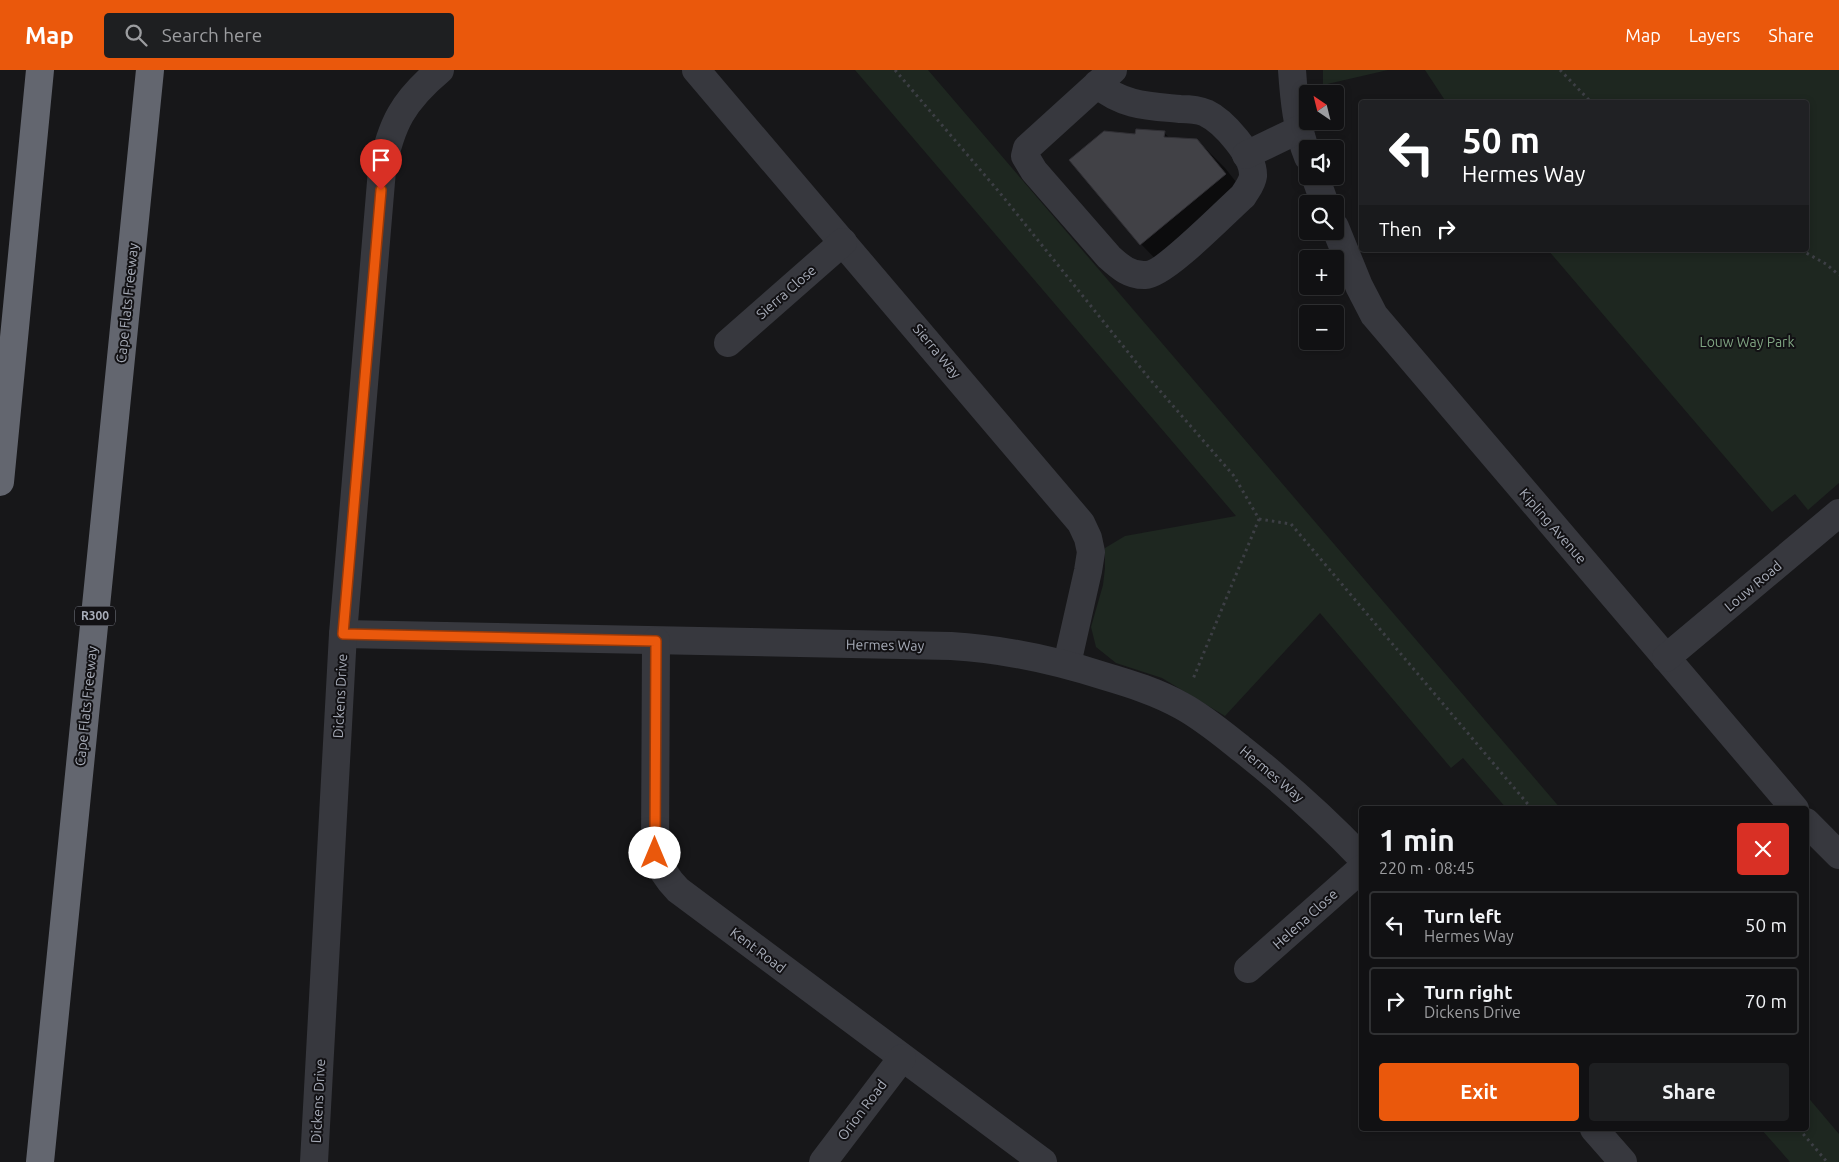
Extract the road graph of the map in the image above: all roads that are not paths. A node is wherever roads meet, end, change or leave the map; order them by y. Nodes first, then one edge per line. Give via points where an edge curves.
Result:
1 (40, 70) edge
2 (150, 70) edge
3 (440, 70) edge
4 (696, 70) edge
5 (1292, 70) edge
6 (1105, 77) edge
7 (1299, 124) edge
8 (1299, 129) edge
9 (1246, 155) junction
10 (1340, 240) edge
11 (843, 242) junction
12 (728, 343) dead end
13 (0, 482) edge
14 (1839, 513) edge
15 (343, 634) junction
16 (656, 641) junction
17 (1666, 658) junction
18 (1067, 664) junction
19 (1792, 806) edge
20 (1809, 825) edge
21 (1359, 855) edge
22 (1839, 855) edge
23 (1359, 871) edge
24 (1248, 968) dead end
25 (902, 1058) junction
26 (1596, 1131) edge
27 (40, 1162) edge
28 (314, 1162) edge
29 (823, 1162) edge
30 (1043, 1162) edge
31 (1623, 1162) edge

1 - 13 highway
2 - 27 highway, Cape Flats Freeway / R300
3 - 15 street, Dickens Drive via 411,98 396,120 382,170
4 - 11 street, Sierra Way
5 - 7 street
6 - 9 street via 1116,98 1134,104 1205,112 1218,121
6 - 9 street via 1027,148 1025,156 1034,171 1109,257 1134,275 1148,276 1164,268 1243,196 1251,185 1253,174
8 - 9 street
10 - 17 street, Kipling Avenue via 1374,315
11 - 12 street, Sierra Close
11 - 18 street, Sierra Way via 1081,523 1091,552
14 - 17 street, Louw Road
15 - 16 street, Hermes Way
15 - 28 street, Dickens Drive
16 - 18 street, Hermes Way via 972,648
16 - 25 street, Kent Road via 655,853 667,879
17 - 19 street, Kipling Avenue
18 - 21 street, Hermes Way via 1146,688 1183,706 1290,787
20 - 22 street
23 - 24 street, Helena Close
25 - 29 street, Orion Road
25 - 30 street, Kent Road
26 - 31 street

